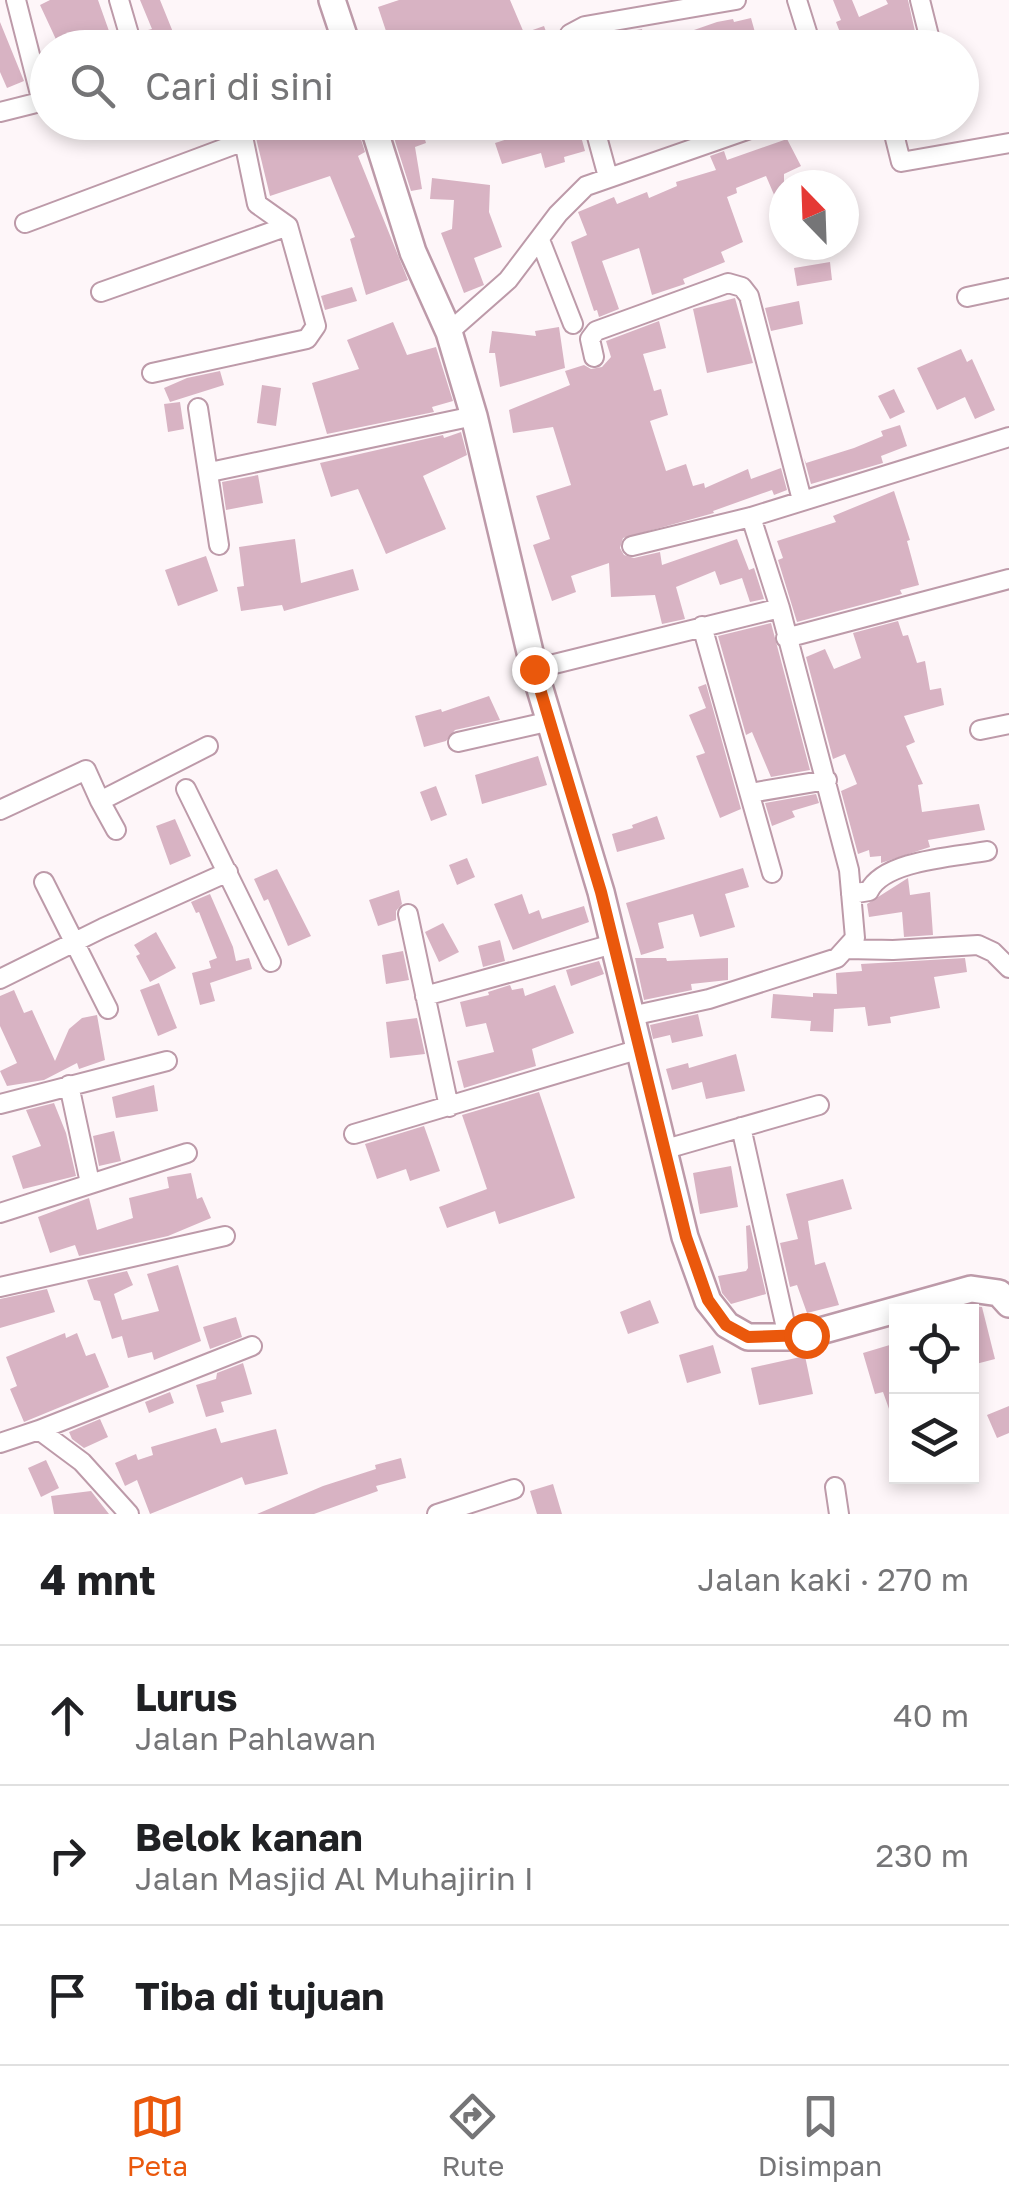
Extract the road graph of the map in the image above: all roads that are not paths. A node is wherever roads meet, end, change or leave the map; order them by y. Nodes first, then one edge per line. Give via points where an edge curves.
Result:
1 (16, 0) edge
2 (119, 0) edge
3 (332, 0) edge
4 (736, 0) edge
5 (797, 0) edge
6 (920, 0) edge
7 (128, 30) edge
8 (342, 30) edge
9 (578, 30) edge
10 (806, 30) edge
11 (927, 30) edge
12 (30, 49) edge
13 (30, 105) edge
14 (0, 112) edge
15 (223, 140) edge
16 (244, 140) edge
17 (378, 140) edge
18 (597, 140) edge
19 (717, 140) edge
20 (896, 140) edge
21 (1009, 143) edge
22 (608, 177) junction
23 (25, 223) dead end
24 (288, 226) junction
25 (540, 240) junction
26 (1009, 288) edge
27 (101, 292) dead end
28 (967, 297) dead end
29 (573, 324) dead end
30 (449, 332) junction
31 (594, 357) dead end
32 (152, 373) dead end
33 (198, 408) dead end
34 (474, 416) junction
35 (1009, 438) edge
36 (210, 472) junction
37 (802, 500) junction
38 (751, 517) junction
39 (219, 545) dead end
40 (632, 546) dead end
41 (1009, 579) edge
42 (780, 608) junction
43 (702, 626) junction
44 (786, 638) junction
45 (534, 669) junction
46 (551, 721) junction
47 (1009, 724) edge
48 (980, 730) dead end
49 (458, 742) dead end
50 (208, 746) dead end
51 (827, 780) junction
52 (186, 789) dead end
53 (750, 793) junction
54 (100, 801) junction
55 (0, 810) edge
56 (116, 830) dead end
57 (986, 851) dead end
58 (228, 872) junction
59 (772, 873) dead end
60 (44, 882) dead end
61 (851, 894) junction
62 (408, 914) dead end
63 (75, 942) junction
64 (614, 944) junction
65 (847, 949) junction
66 (271, 962) dead end
67 (1009, 968) edge
68 (0, 979) edge
69 (425, 996) junction
70 (108, 1010) dead end
71 (631, 1016) junction
72 (640, 1050) junction
73 (167, 1062) dead end
74 (69, 1086) junction
75 (0, 1104) edge
76 (820, 1105) dead end
77 (449, 1108) junction
78 (740, 1127) junction
79 (354, 1134) dead end
80 (666, 1149) junction
81 (187, 1153) dead end
82 (90, 1184) junction
83 (0, 1212) edge
84 (225, 1236) dead end
85 (0, 1287) edge
86 (1009, 1304) edge
87 (788, 1337) junction
88 (252, 1346) dead end
89 (40, 1430) junction
90 (0, 1443) edge
91 (835, 1487) dead end
92 (514, 1490) dead end
93 (129, 1514) edge
94 (436, 1514) edge
95 (839, 1514) edge

1 - 12 street
2 - 7 street
3 - 8 street
4 - 9 street
5 - 10 street
6 - 11 street
13 - 14 street
15 - 23 street
16 - 24 street via 256,204
17 - 30 street via 412,252
18 - 22 street
19 - 22 street
20 - 21 street via 901,162
22 - 25 street via 575,194
24 - 27 street
24 - 32 street via 316,326 307,339
25 - 29 street
25 - 30 street via 501,288
26 - 28 street
30 - 34 street
31 - 37 street via 590,339 596,331 728,283 742,287
33 - 36 street
34 - 36 street
34 - 45 street
35 - 37 street
36 - 39 street
37 - 38 street
38 - 40 street
38 - 42 street
41 - 44 street
42 - 43 street
42 - 44 street
43 - 45 street
43 - 53 street
44 - 51 street
45 - 46 street
46 - 49 street
46 - 64 street
47 - 48 street
50 - 54 street
51 - 53 street
51 - 61 street
52 - 58 street
53 - 59 street
54 - 55 street via 86,770
54 - 56 street
57 - 61 street via 906,866 878,878 870,891
58 - 63 street
58 - 66 street
60 - 63 street
61 - 65 street via 855,938
62 - 69 street
63 - 68 street
63 - 70 street
64 - 69 street
64 - 71 street
65 - 67 street via 978,945
65 - 71 street via 837,958 708,1000
69 - 77 street
71 - 72 street
72 - 77 street
72 - 80 street
73 - 74 street
74 - 75 street
74 - 82 street
76 - 78 street
77 - 79 street
78 - 80 street
78 - 87 street
80 - 87 street via 708,1300 726,1325 748,1337
81 - 82 street
82 - 83 street
84 - 85 street
86 - 87 street via 999,1293 971,1289
88 - 89 street
89 - 90 street
89 - 93 street via 82,1462
91 - 95 street
92 - 94 street

